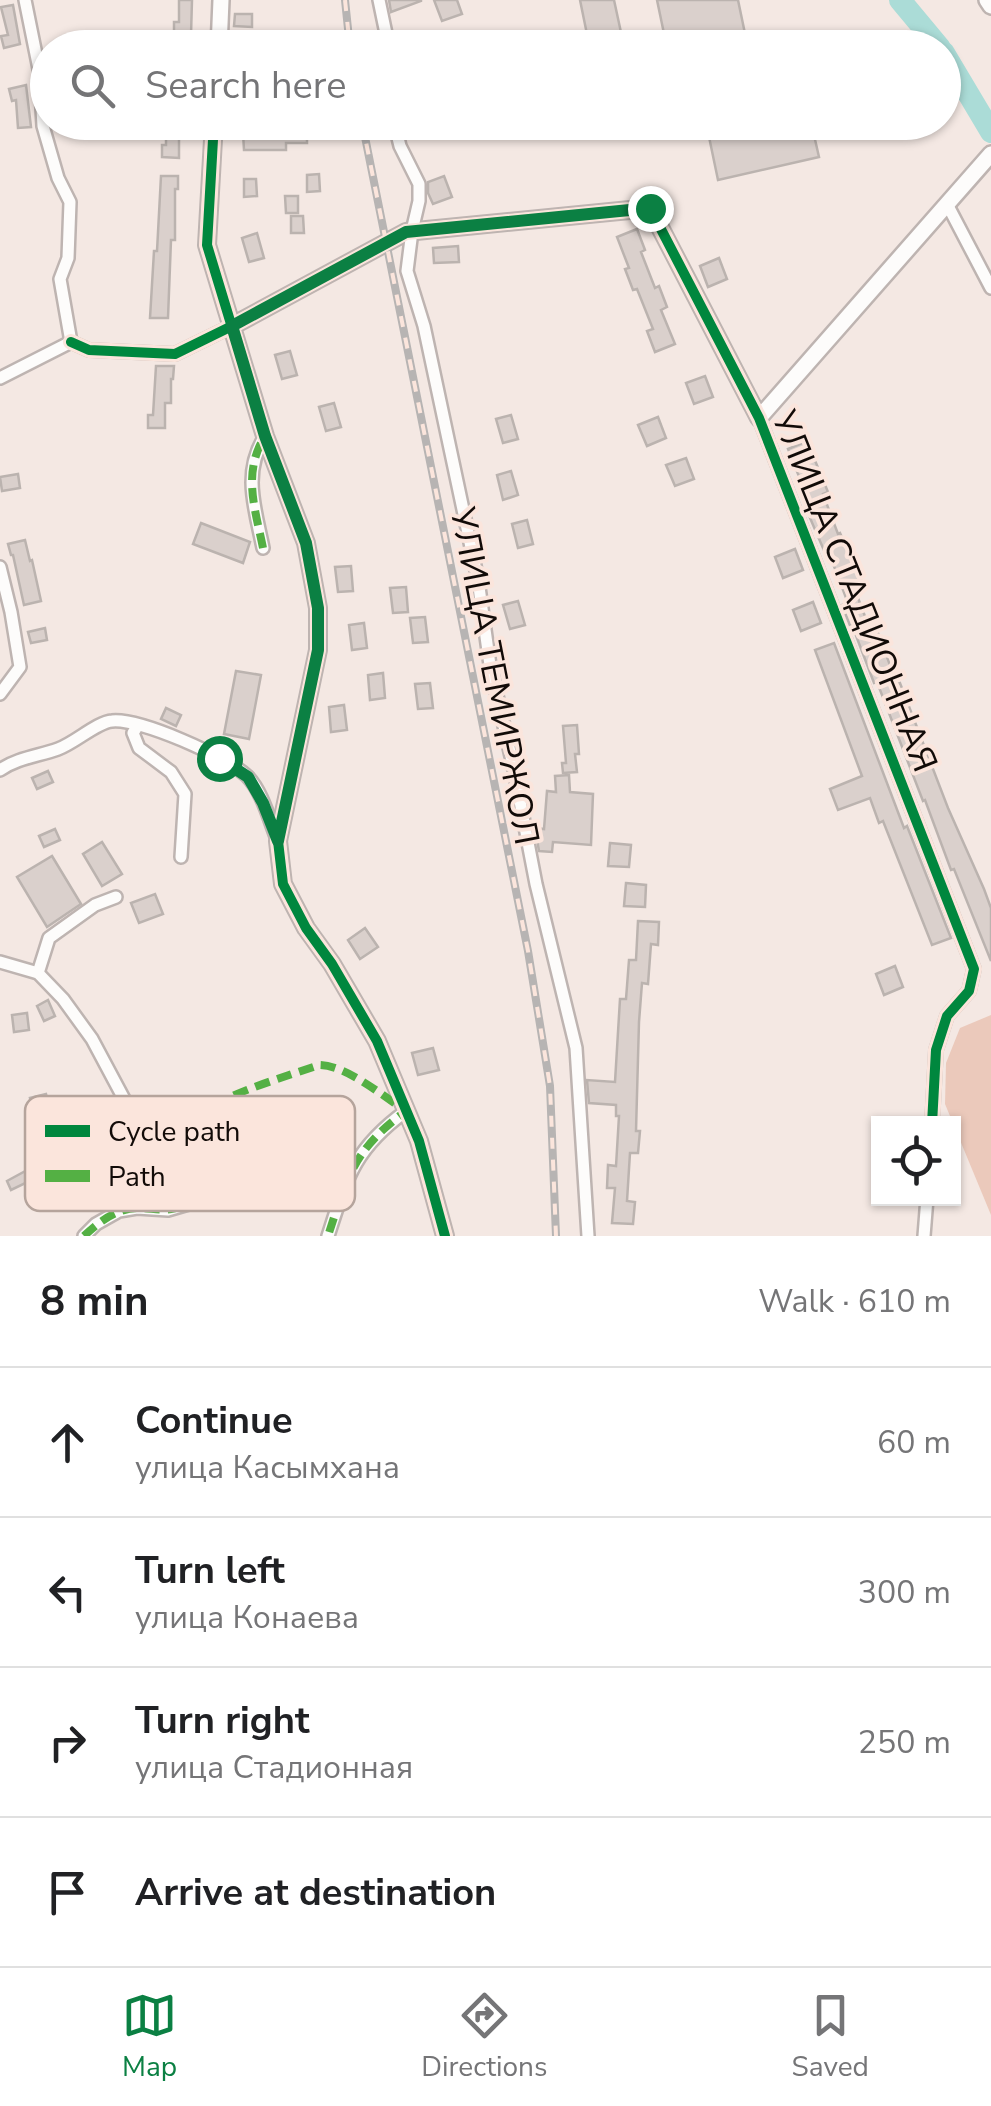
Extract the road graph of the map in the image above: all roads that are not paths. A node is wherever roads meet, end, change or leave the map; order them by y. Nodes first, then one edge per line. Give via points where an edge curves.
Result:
1 (25, 0) edge
2 (222, 0) edge
3 (379, 0) edge
4 (31, 30) edge
5 (220, 30) edge
6 (385, 30) edge
7 (47, 140) edge
8 (213, 140) edge
9 (398, 140) edge
10 (991, 154) edge
11 (947, 204) junction
12 (412, 231) junction
13 (991, 288) edge
14 (232, 326) junction
15 (71, 342) junction
16 (0, 378) edge
17 (759, 418) junction
18 (265, 436) junction
19 (263, 548) dead end
20 (0, 567) edge
21 (0, 694) edge
22 (138, 725) junction
23 (1, 765) edge
24 (278, 841) junction
25 (181, 857) dead end
26 (116, 897) dead end
27 (0, 962) edge
28 (38, 973) junction
29 (122, 1096) edge
30 (406, 1111) junction
31 (932, 1116) edge
32 (355, 1165) edge
33 (926, 1206) edge
34 (123, 1211) edge
35 (336, 1211) edge
36 (114, 1213) joint
37 (84, 1236) edge
38 (328, 1236) edge
39 (446, 1236) edge
40 (588, 1236) edge
41 (924, 1236) edge

1 - 4 street
2 - 5 street
3 - 6 street
7 - 15 street via 70,202 68,258 60,279
8 - 14 street via 207,245
9 - 12 street, УЛИЦА ТЕМИРЖОЛ via 419,184
10 - 11 street
11 - 13 street
11 - 17 street
12 - 14 street, УЛИЦА СТАДИОННАЯ
12 - 17 street, УЛИЦА СТАДИОННАЯ via 650,208
12 - 40 street, УЛИЦА ТЕМИРЖОЛ via 407,271 576,1048
14 - 15 street via 174,354 90,350
14 - 18 street
15 - 16 street
17 - 31 street, УЛИЦА СТАДИОННАЯ via 974,969 969,992 947,1016 936,1050
18 - 19 street via 254,454 251,484
18 - 24 street via 306,543 318,608 318,650
20 - 21 street via 20,667
22 - 23 street via 111,720 73,743
22 - 24 street via 203,750 248,777
22 - 25 street via 138,748 172,772 185,794
24 - 30 street via 288,895 376,1041
26 - 28 street via 49,938
27 - 28 street
28 - 29 street via 92,1039
30 - 32 street via 382,1128
30 - 39 street
33 - 41 street
34 - 36 street
35 - 38 street
36 - 37 street

